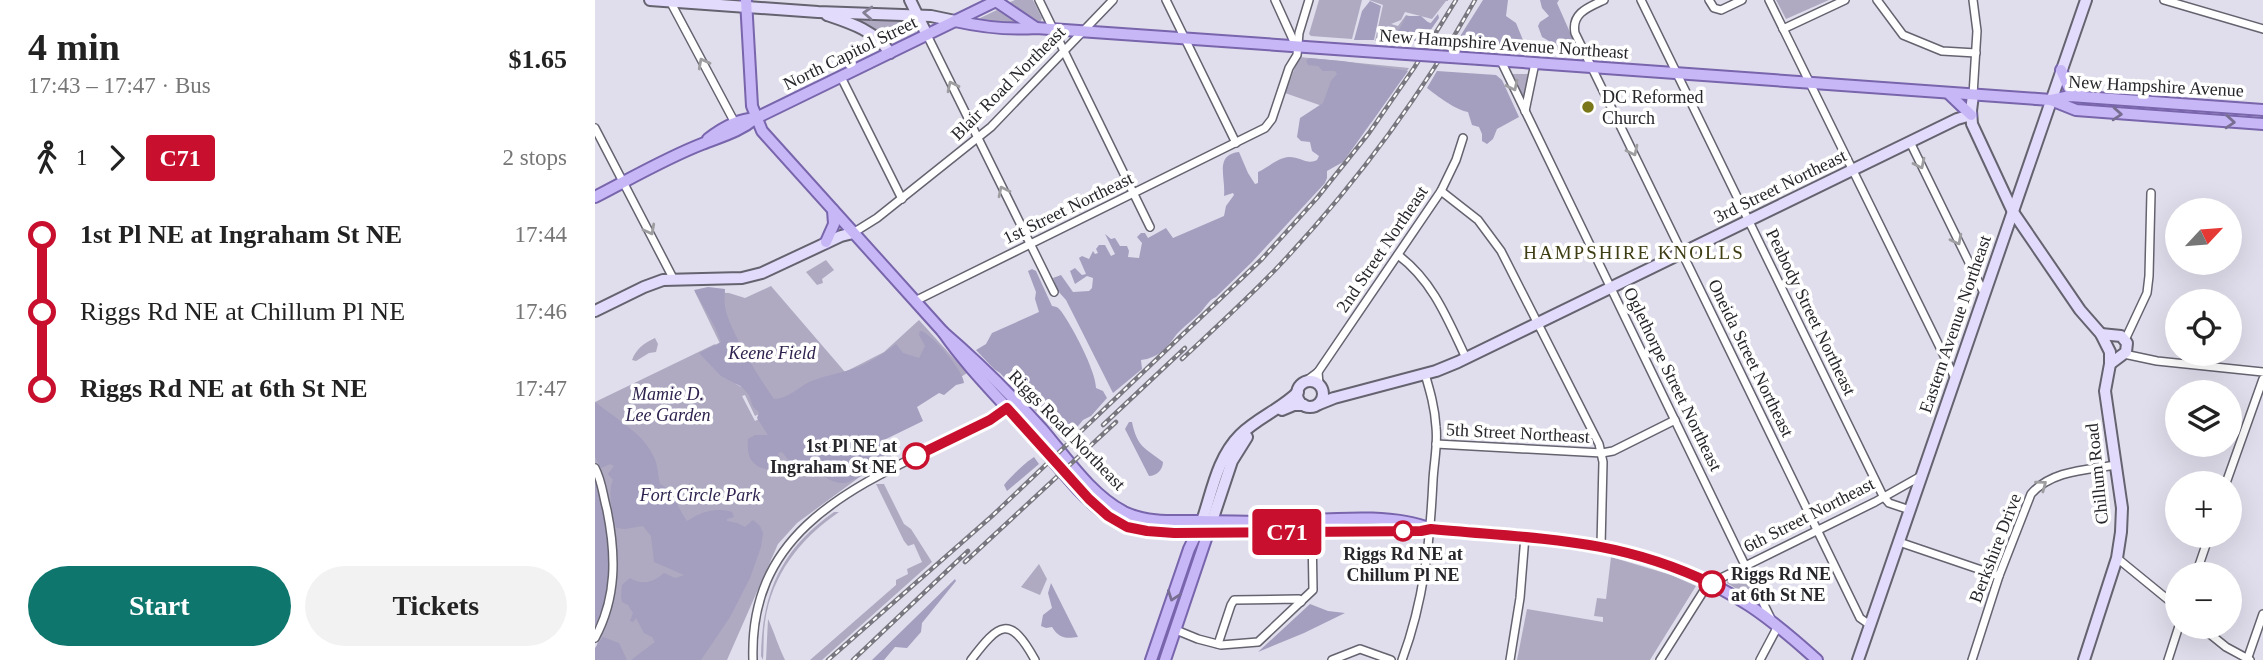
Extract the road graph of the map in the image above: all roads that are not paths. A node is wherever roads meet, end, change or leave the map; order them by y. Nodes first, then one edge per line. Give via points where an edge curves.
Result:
1 (650, 0) edge
2 (910, 0) edge
3 (1039, 0) edge
4 (1113, 0) edge
5 (1166, 0) edge
6 (1275, 0) edge
7 (1309, 0) edge
8 (1604, 0) edge
9 (1641, 0) edge
10 (1709, 0) edge
11 (1742, 0) edge
12 (1769, 0) edge
13 (1846, 0) edge
14 (1877, 0) edge
15 (1973, 0) edge
16 (2086, 0) edge
17 (2165, 0) edge
18 (670, 1) edge
19 (997, 1) edge
20 (746, 3) edge
21 (789, 5) edge
22 (818, 12) junction
23 (918, 16) junction
24 (955, 21) junction
25 (1036, 28) junction
26 (1053, 29) junction
27 (1783, 29) junction
28 (2263, 29) edge
29 (1082, 32) junction
30 (927, 35) junction
31 (1185, 38) junction
32 (1296, 46) junction
33 (1063, 51) junction
34 (890, 53) junction
35 (1976, 53) junction
36 (1501, 61) junction
37 (1535, 63) junction
38 (1801, 66) junction
39 (1592, 68) junction
40 (2061, 71) junction
41 (1677, 74) junction
42 (841, 77) junction
43 (1792, 82) junction
44 (1810, 84) junction
45 (1948, 93) junction
46 (1973, 95) junction
47 (2084, 97) junction
48 (2051, 100) junction
49 (2068, 102) junction
50 (2263, 110) edge
51 (1525, 111) junction
52 (1971, 115) junction
53 (756, 118) junction
54 (735, 123) junction
55 (2263, 124) edge
56 (595, 128) edge
57 (978, 138) junction
58 (1463, 138) dead end
59 (1910, 142) junction
60 (1236, 143) junction
61 (702, 144) junction
62 (1853, 170) junction
63 (624, 183) junction
64 (1441, 191) junction
65 (2151, 193) dead end
66 (1133, 194) junction
67 (595, 197) edge
68 (902, 200) junction
69 (833, 210) junction
70 (2013, 212) junction
71 (1749, 221) junction
72 (1150, 227) dead end
73 (853, 233) junction
74 (826, 242) junction
75 (1030, 244) junction
76 (1682, 253) junction
77 (1398, 255) junction
78 (673, 278) junction
79 (1611, 288) junction
80 (1053, 292) dead end
81 (1984, 294) junction
82 (915, 301) junction
83 (595, 311) edge
84 (1538, 324) junction
85 (2117, 345) junction
86 (1467, 358) junction
87 (1318, 372) junction
88 (2263, 372) edge
89 (1425, 374) junction
90 (1955, 378) junction
91 (2263, 379) edge
92 (1306, 381) junction
93 (1321, 387) junction
94 (1298, 392) junction
95 (1334, 398) junction
96 (1319, 404) junction
97 (1011, 405) junction
98 (1304, 405) junction
99 (1675, 420) junction
100 (1436, 444) junction
101 (1602, 453) junction
102 (2116, 465) junction
103 (595, 468) edge
104 (2230, 471) edge
105 (1921, 476) junction
106 (1883, 496) junction
107 (1910, 510) junction
108 (1205, 526) junction
109 (1431, 529) junction
110 (1817, 530) junction
111 (1312, 531) junction
112 (1525, 536) junction
113 (1899, 542) junction
114 (1601, 546) junction
115 (2117, 558) junction
116 (1746, 565) junction
117 (1999, 576) junction
118 (1712, 584) junction
119 (2165, 597) edge
120 (1301, 602) junction
121 (2263, 614) edge
122 (1776, 625) junction
123 (1870, 625) junction
124 (1176, 630) junction
125 (595, 638) edge
126 (2175, 639) edge
127 (2216, 639) edge
128 (1218, 644) junction
129 (753, 660) edge
130 (971, 660) edge
131 (1035, 660) edge
132 (1151, 660) edge
133 (1165, 660) edge
134 (1332, 660) edge
135 (1391, 660) edge
136 (1402, 660) edge
137 (1510, 660) edge
138 (1660, 660) edge
139 (1760, 660) edge
140 (1817, 660) edge
141 (1858, 660) edge
142 (1972, 660) edge
143 (2084, 660) edge
144 (2168, 660) edge
145 (2248, 660) edge

1 - 18 street
2 - 23 street
3 - 26 street
4 - 29 street, Blair Road Northeast
5 - 31 street
6 - 32 street
7 - 32 street, 1st Street Northeast
8 - 39 street, Oneida Street Northeast via 1582,12 1574,23
9 - 41 street, Peabody Street Northeast
10 - 11 street via 1721,10
12 - 27 street
13 - 27 street
14 - 35 street via 1903,35 1942,51
15 - 35 street
16 - 40 street, Eastern Avenue Northeast
17 - 28 street
18 - 20 street
54 -> 18 street
19 - 24 main road, North Capitol Street
19 - 25 main road
20 - 21 street
20 - 53 main road
21 - 22 street
23 -> 22 street
22 - 34 street via 864,30
23 - 24 street
23 - 30 street
24 - 25 main road, New Hampshire Avenue Northeast
24 - 30 main road, North Capitol Street
25 - 26 main road, New Hampshire Avenue Northeast
26 - 29 main road, New Hampshire Avenue Northeast
26 - 33 street
27 - 38 street
29 - 31 main road, New Hampshire Avenue Northeast
29 - 33 street, Blair Road Northeast
30 - 34 main road, North Capitol Street
57 -> 30 street
31 - 32 main road, New Hampshire Avenue Northeast
31 - 60 street
32 - 36 main road, New Hampshire Avenue Northeast, bridge
32 - 60 street, 1st Street Northeast via 1289,55 1289,68 1270,122
33 - 57 street, Blair Road Northeast
33 - 66 street
34 - 42 main road, North Capitol Street
35 - 46 street
36 - 37 main road, New Hampshire Avenue Northeast
36 -> 51 street, Oglethorpe Street Northeast
37 - 39 main road, New Hampshire Avenue Northeast
37 - 51 street
38 - 43 street
38 - 44 street
39 - 41 main road, New Hampshire Avenue Northeast
39 -> 76 street, Oneida Street Northeast
40 - 47 main road via 2069,88
40 - 48 street, Eastern Avenue Northeast
41 - 43 main road, New Hampshire Avenue Northeast
41 - 71 street, Peabody Street Northeast
42 - 53 main road, North Capitol Street
42 - 68 street
43 - 44 main road, New Hampshire Avenue Northeast
44 - 45 main road, New Hampshire Avenue Northeast
44 - 62 street
45 - 46 main road, New Hampshire Avenue Northeast
45 - 52 main road
46 - 48 main road, New Hampshire Avenue Northeast
46 - 52 street
47 - 49 main road, New Hampshire Avenue
47 - 50 main road, New Hampshire Avenue
48 - 49 main road, New Hampshire Avenue
48 - 70 street, Eastern Avenue Northeast
49 -> 55 main road, New Hampshire Avenue via 2076,110
51 - 79 street, Oglethorpe Street Northeast
52 - 59 street, 3rd Street Northeast
52 - 70 street
53 - 54 main road
53 - 61 main road via 725,137
53 - 69 main road, Riggs Road Northeast
54 - 61 main road
56 - 63 street
57 - 68 street, Blair Road Northeast
75 -> 57 street
58 - 64 street, 2nd Street Northeast
59 - 62 street, 3rd Street Northeast
59 -> 81 street
60 - 66 street, 1st Street Northeast
61 - 63 main road
62 - 71 street, 3rd Street Northeast
62 - 90 street
63 - 67 main road
63 -> 78 street
64 - 77 street, 2nd Street Northeast
64 - 84 street via 1488,232
65 - 85 street via 2147,293
66 - 72 street
66 - 75 street, 1st Street Northeast
68 - 73 street, Blair Road Northeast
69 - 73 main road, Riggs Road Northeast
69 - 74 main road via 834,224
70 - 81 street, Eastern Avenue Northeast
70 - 85 street via 2080,310
71 - 76 street, 3rd Street Northeast
71 - 106 street, Peabody Street Northeast
73 - 74 street
73 - 82 main road, Riggs Road Northeast
74 - 78 street via 752,276
75 - 80 street
75 - 82 street, 1st Street Northeast
76 - 79 street, 3rd Street Northeast
76 - 110 street, Oneida Street Northeast
77 - 86 street via 1433,291
77 - 87 street, 2nd Street Northeast
78 - 83 street
79 - 84 street, 3rd Street Northeast
79 - 99 street, Oglethorpe Street Northeast
81 - 90 street, Eastern Avenue Northeast
82 - 97 main road, Riggs Road Northeast via 961,358
84 - 86 street, 3rd Street Northeast
84 - 101 street
85 - 88 street via 2157,361
85 - 102 street, Chillum Road via 2105,391
86 - 89 street, 3rd Street Northeast
87 - 92 street, 2nd Street Northeast
87 - 93 street
89 - 95 street, 3rd Street Northeast
89 - 100 street
90 - 105 street, Eastern Avenue Northeast
91 - 104 street
92 - 93 street
92 - 94 street
93 - 95 street
93 - 96 street
94 - 98 street
94 - 108 street via 1245,431 1229,449 1216,476
95 - 96 street, 3rd Street Northeast
96 - 98 street
97 - 108 main road, Riggs Road Northeast via 1089,499 1113,520 1147,531
97 - 129 street via 990,420 871,478 801,529 767,579 758,604
98 - 108 street via 1287,407 1244,441
99 - 101 street, 5th Street Northeast
99 - 116 street, Oglethorpe Street Northeast
100 - 101 street, 5th Street Northeast
100 - 109 street
101 - 114 street
102 - 115 street, Chillum Road via 2122,508
117 -> 102 street, Berkshire Drive via 2036,488 2058,476
103 - 125 street via 611,531 614,569 607,611
105 - 106 street, 6th Street Northeast
105 - 107 street, Eastern Avenue Northeast
106 - 107 street
106 - 110 street, 6th Street Northeast
107 - 113 street, Eastern Avenue Northeast
108 - 109 main road, Riggs Road Northeast via 1378,520
108 - 111 main road, Riggs Road Northeast
108 - 124 main road
108 -> 132 main road
109 - 111 main road, Riggs Road Northeast
109 - 112 main road, Riggs Road Northeast
109 - 136 street via 1419,602
110 - 116 street, 6th Street Northeast
110 - 123 street, Oneida Street Northeast via 1860,618
111 - 120 street via 1313,587
112 - 114 main road, Riggs Road Northeast
112 - 137 street
113 - 117 street
113 - 123 street, Eastern Avenue Northeast
114 - 118 main road, Riggs Road Northeast via 1653,559
115 - 119 street
115 - 143 street, Chillum Road
116 - 118 street, 6th Street Northeast
116 - 122 street, Oglethorpe Street Northeast
117 - 142 street, Berkshire Drive
118 - 122 main road, Riggs Road Northeast
118 - 138 street
120 - 128 street via 1261,641
120 - 128 street via 1234,600
121 - 145 street
122 - 139 street
122 - 140 main road, Riggs Road Northeast
123 - 141 street, Eastern Avenue Northeast
124 - 128 street
124 - 133 main road
126 - 144 street
127 - 145 street
130 - 131 street via 992,634 1002,629 1022,637
134 - 135 street via 1360,649

